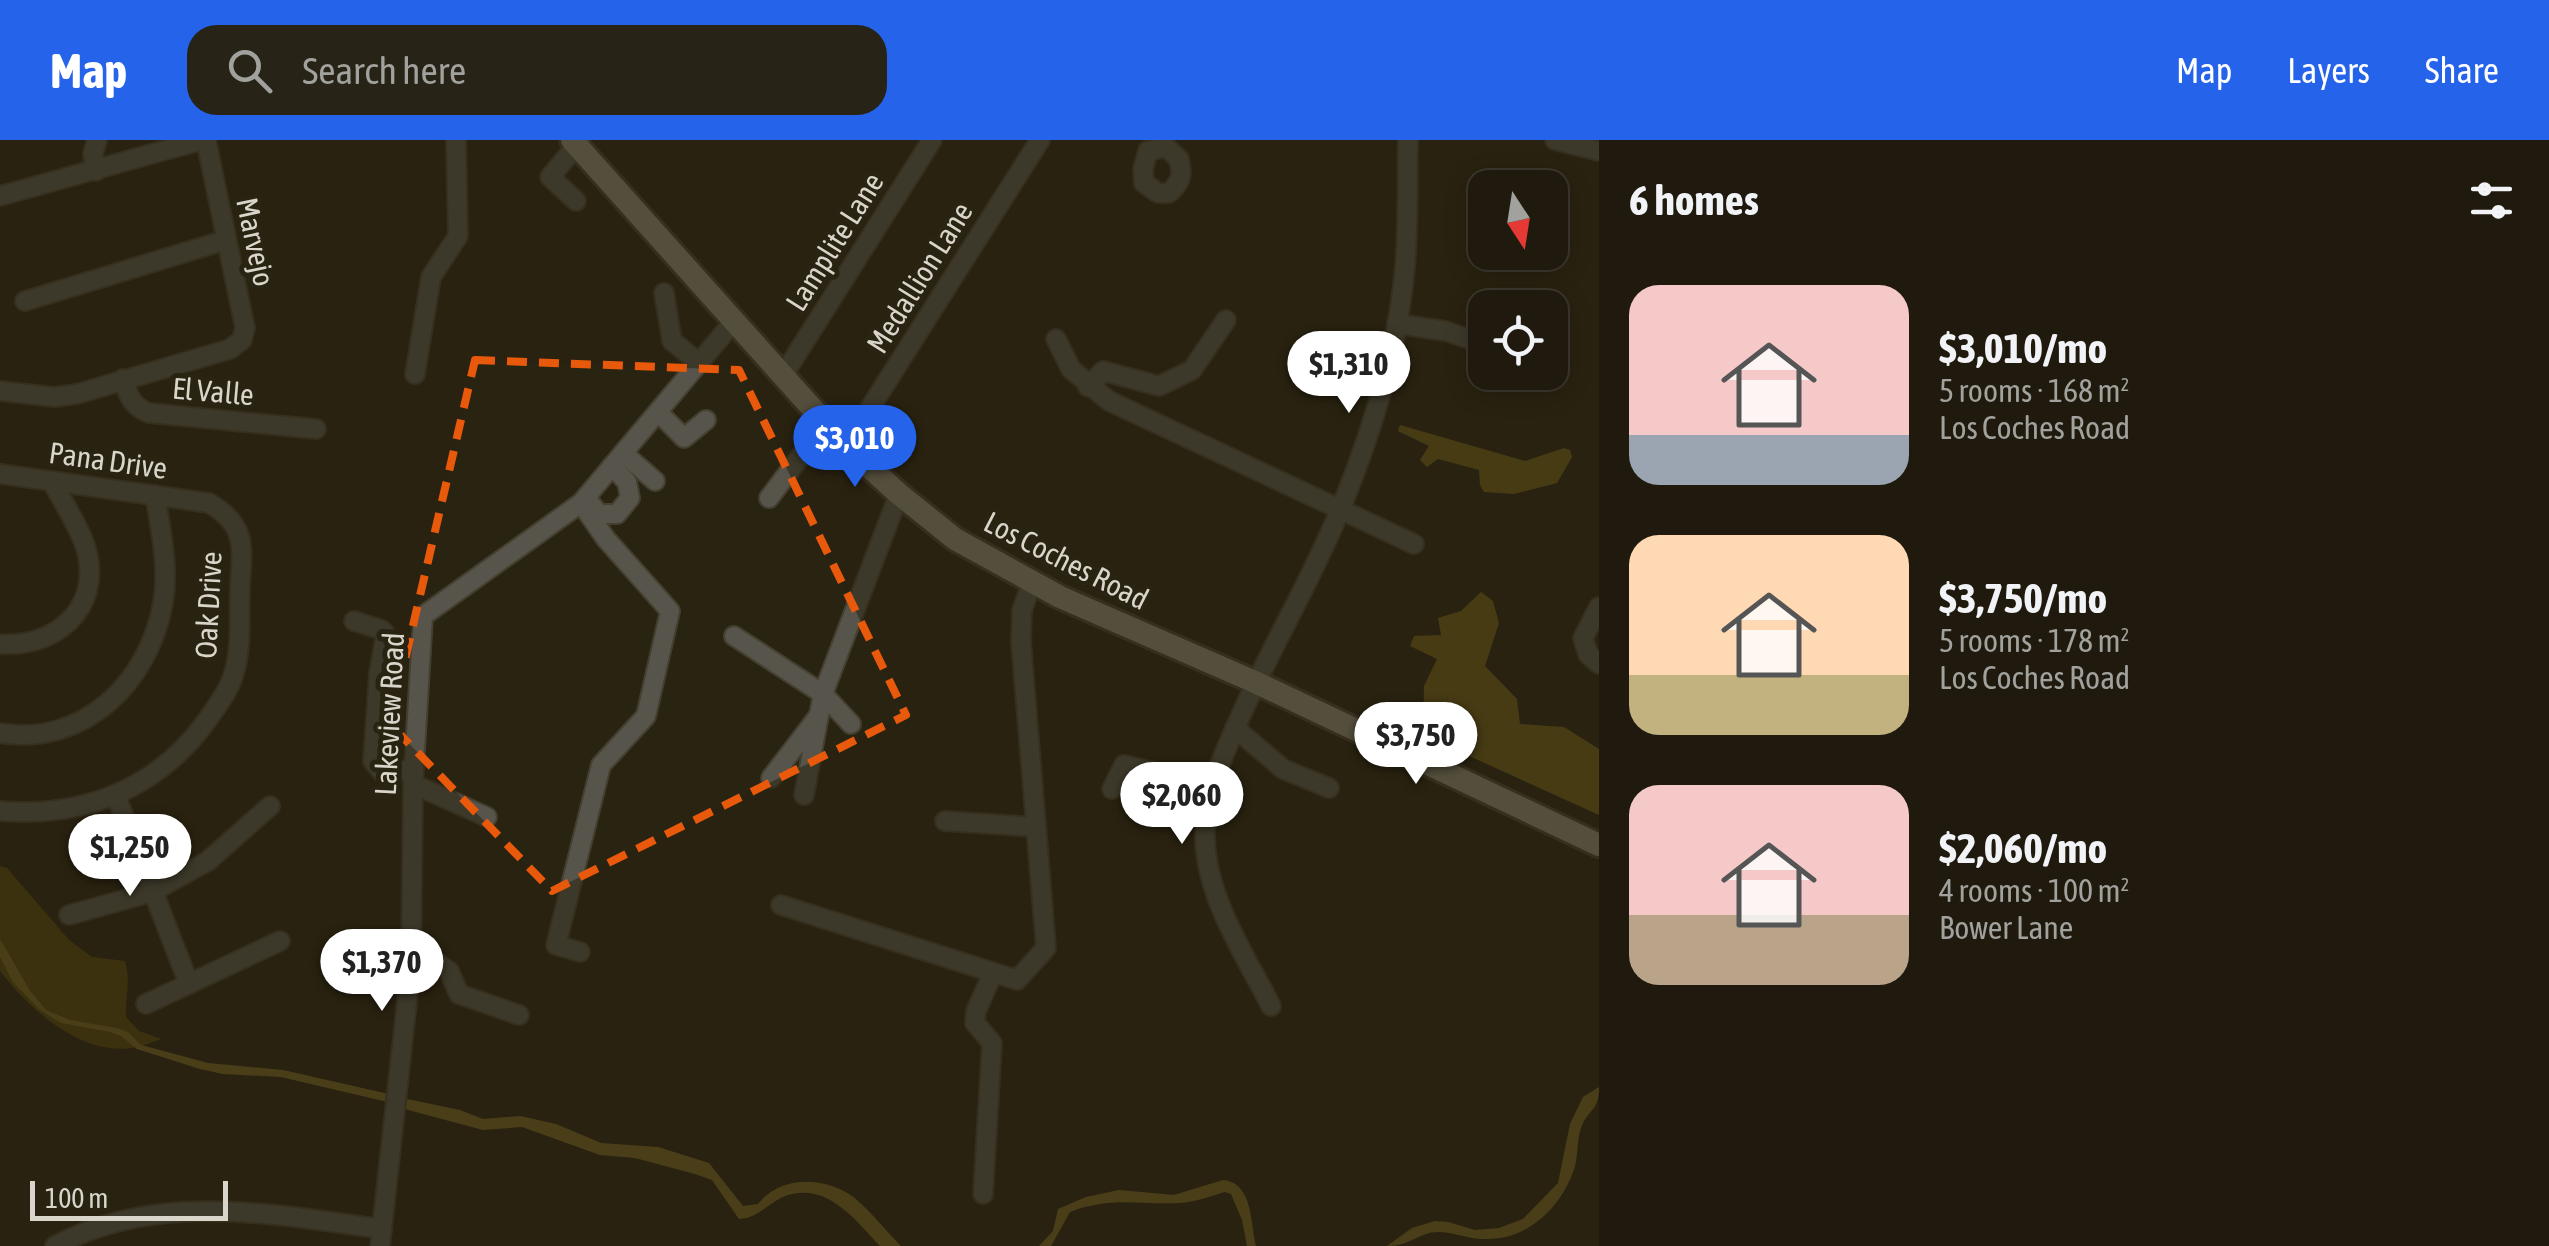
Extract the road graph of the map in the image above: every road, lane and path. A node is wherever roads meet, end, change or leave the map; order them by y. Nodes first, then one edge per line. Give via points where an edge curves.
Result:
1 (97, 140) edge
2 (204, 140) edge
3 (456, 140) edge
4 (932, 140) edge
5 (1040, 140) edge
6 (1408, 140) edge
7 (1555, 140) edge
8 (576, 142) edge
9 (1599, 151) edge
10 (96, 171) junction
11 (0, 196) edge
12 (576, 200) dead end
13 (226, 240) junction
14 (664, 292) dead end
15 (26, 300) dead end
16 (735, 320) junction
17 (1226, 320) dead end
18 (1397, 324) junction
19 (1056, 338) dead end
20 (1468, 339) edge
21 (699, 362) junction
22 (415, 374) dead end
23 (784, 374) junction
24 (123, 380) junction
25 (1088, 387) junction
26 (0, 392) edge
27 (658, 412) junction
28 (706, 420) dead end
29 (826, 424) junction
30 (316, 429) dead end
31 (846, 446) junction
32 (618, 459) junction
33 (0, 474) edge
34 (655, 480) dead end
35 (52, 481) junction
36 (898, 494) junction
37 (155, 495) junction
38 (769, 498) dead end
39 (584, 500) junction
40 (208, 503) joint
41 (1342, 508) junction
42 (1414, 544) dead end
43 (1032, 583) junction
44 (1599, 608) edge
45 (354, 621) dead end
46 (734, 636) dead end
47 (0, 644) edge
48 (1599, 664) edge
49 (1255, 682) junction
50 (822, 694) junction
51 (820, 714) junction
52 (851, 724) dead end
53 (1236, 728) junction
54 (0, 733) edge
55 (413, 776) junction
56 (771, 778) dead end
57 (1212, 785) junction
58 (1328, 788) dead end
59 (1112, 789) dead end
60 (804, 794) dead end
61 (116, 796) junction
62 (270, 806) dead end
63 (0, 811) edge
64 (487, 818) dead end
65 (945, 821) dead end
66 (1036, 827) junction
67 (1599, 844) edge
68 (152, 892) junction
69 (782, 905) dead end
70 (69, 915) dead end
71 (280, 942) dead end
72 (412, 946) junction
73 (580, 952) dead end
74 (993, 973) junction
75 (189, 984) junction
76 (146, 1004) dead end
77 (1271, 1006) dead end
78 (519, 1016) dead end
79 (983, 1194) dead end
80 (381, 1237) edge
81 (55, 1246) edge

1 - 10 street
2 - 10 street
2 - 13 street, Marvejo
3 - 22 street via 458,236 432,277
4 - 23 street, Lamplite Lane
5 - 31 street, Medallion Lane
6 - 18 street
7 - 9 street
8 - 12 street via 550,178
8 - 16 main road, Los Coches Road
10 - 11 street
13 - 15 street
13 - 24 street, Marvejo via 242,340
14 - 21 street via 672,341
16 - 21 street, Lakeview Road
16 - 23 main road, Los Coches Road
17 - 25 street via 1192,370 1159,386 1103,371
18 - 20 street
18 - 41 street via 1380,400
19 - 25 street via 1067,364
21 - 27 street, Lakeview Road
23 - 29 main road, Los Coches Road
24 - 26 street via 54,398
24 - 30 street, El Valle via 128,396 149,413
25 - 41 street
27 - 28 street via 684,438
27 - 32 street, Lakeview Road
29 - 31 main road, Los Coches Road
29 - 38 street
31 - 36 main road, Los Coches Road
32 - 34 street
32 - 39 street, Lakeview Road
32 - 39 street via 630,498 617,514 599,514
33 - 35 street, Pana Drive
35 - 37 street, Pana Drive
35 - 47 street via 87,552 88,588 69,622 48,638
36 - 43 main road, Los Coches Road
36 - 50 street
37 - 40 street, Pana Drive
37 - 54 street via 165,558 163,602 150,649 131,682 75,725 35,735
39 - 55 street, Lakeview Road via 422,616
39 - 73 street via 598,529 670,611 646,716 601,765 556,945
40 - 61 street, Oak Drive via 228,515 242,542 235,672 192,739
41 - 42 street
41 - 49 street
43 - 49 main road, Los Coches Road
43 - 66 street via 1021,642
44 - 48 street via 1583,638
45 - 55 street via 386,635 373,761 382,772
46 - 50 street
49 - 53 street
49 - 67 main road, Los Coches Road
50 - 51 street
50 - 52 street
51 - 56 street
51 - 60 street
53 - 57 street
53 - 58 street via 1283,769
55 - 64 street
55 - 72 street, Lakeview Road
57 - 59 street via 1124,765
57 - 77 street via 1205,840 1211,876
61 - 63 street, Oak Drive via 53,810
61 - 68 street
62 - 68 street via 208,861
65 - 66 street
66 - 74 street via 1046,948 1017,980
68 - 70 street
68 - 75 street
69 - 74 street
71 - 75 street
72 - 78 street via 448,971 460,994
72 - 80 street, Lakeview Road
74 - 79 street via 975,1022 992,1043
75 - 76 street
80 - 81 street via 207,1209 128,1219

